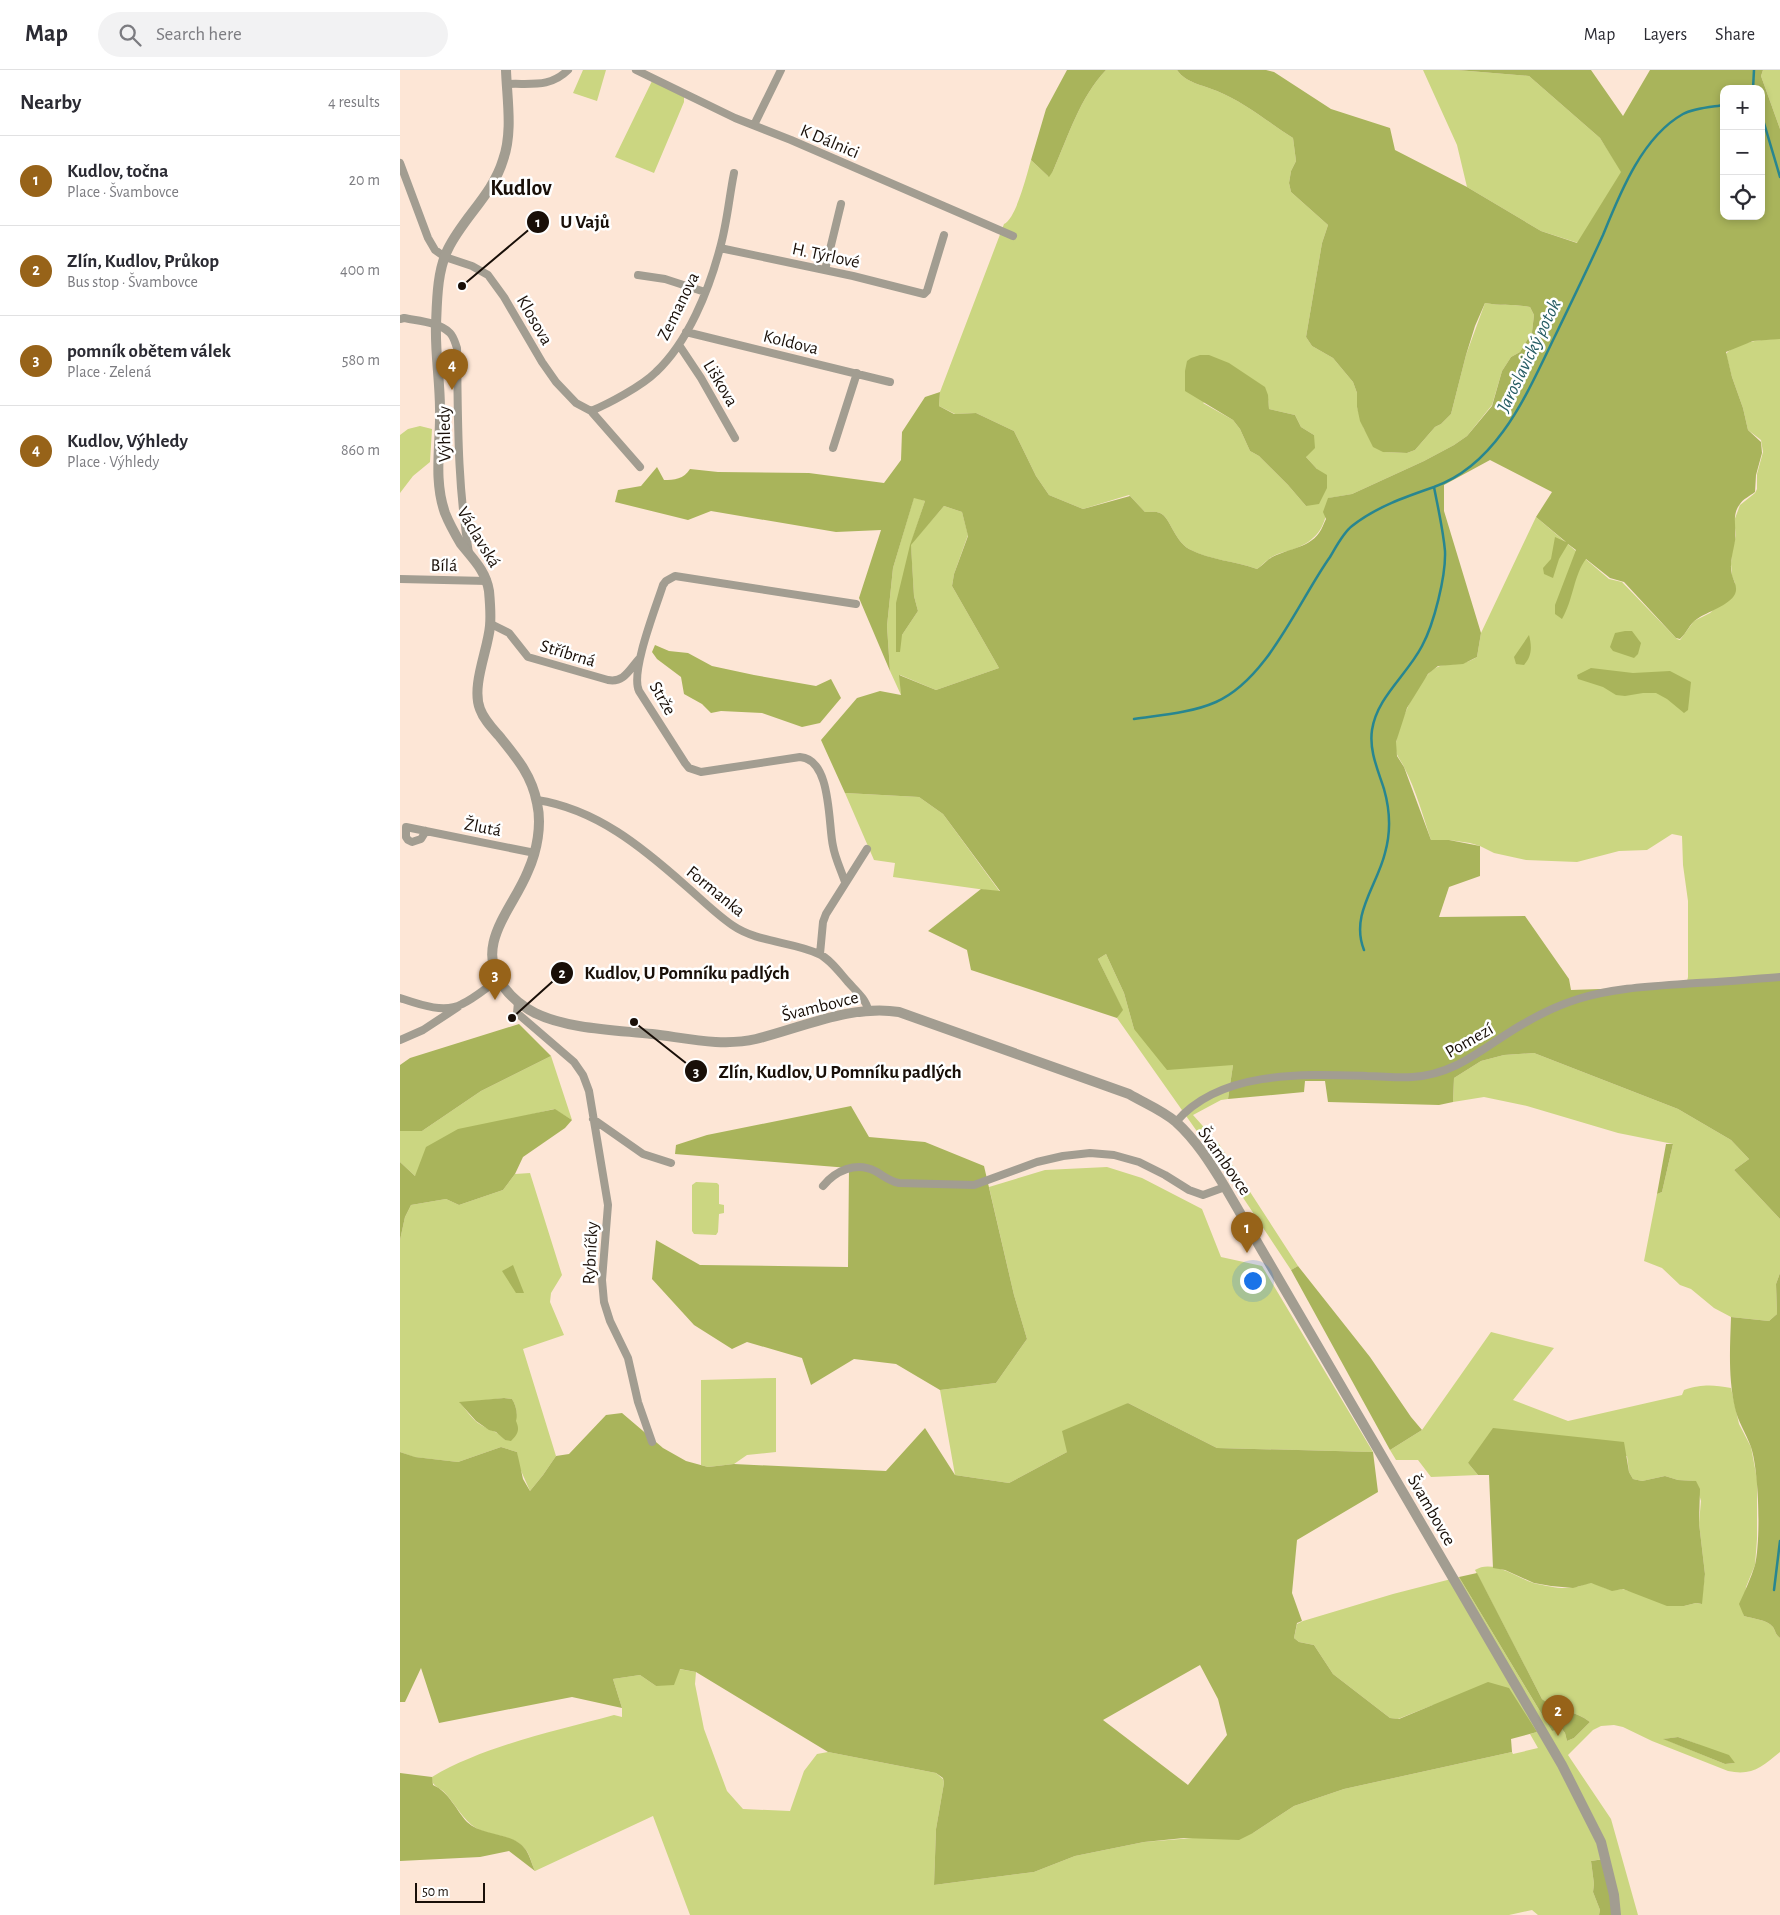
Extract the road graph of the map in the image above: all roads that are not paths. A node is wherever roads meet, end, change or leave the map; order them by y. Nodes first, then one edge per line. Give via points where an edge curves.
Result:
1 (506, 70) edge
2 (568, 70) edge
3 (636, 70) edge
4 (780, 70) edge
5 (507, 84) junction
6 (754, 125) junction
7 (400, 163) edge
8 (734, 173) dead end
9 (841, 204) dead end
10 (944, 235) dead end
11 (1013, 236) dead end
12 (720, 248) junction
13 (445, 257) junction
14 (825, 270) junction
15 (638, 275) dead end
16 (705, 292) junction
17 (400, 319) edge
18 (436, 326) junction
19 (686, 332) junction
20 (679, 345) junction
21 (856, 373) junction
22 (890, 382) dead end
23 (591, 411) junction
24 (735, 438) dead end
25 (833, 448) dead end
26 (640, 467) dead end
27 (469, 553) junction
28 (400, 579) edge
29 (487, 581) junction
30 (856, 604) dead end
31 (491, 624) junction
32 (639, 659) junction
33 (537, 800) junction
34 (426, 831) dead end
35 (866, 849) dead end
36 (534, 853) junction
37 (845, 882) junction
38 (820, 954) junction
39 (1780, 977) edge
40 (498, 980) junction
41 (400, 998) edge
42 (518, 1002) junction
43 (462, 1005) junction
44 (868, 1010) junction
45 (400, 1040) edge
46 (593, 1119) junction
47 (1176, 1122) junction
48 (672, 1163) dead end
49 (823, 1186) dead end
50 (1225, 1187) junction
51 (652, 1442) dead end
52 (1616, 1915) edge

1 - 5 street, Václavská
2 - 5 street via 549,83
3 - 6 street, K Dálnici
4 - 6 street
5 - 13 street, Václavská via 508,134 504,158
6 - 11 street, K Dálnici
7 - 13 street via 428,238 435,250
8 - 12 street, Zemanova
9 - 14 street
10 - 14 street, H. Týrlové via 924,294
12 - 14 street, H. Týrlové
12 - 16 street, Zemanova
13 - 18 street, Václavská via 440,276
13 - 23 street, Klosova via 488,275 556,382 576,403
15 - 16 street
16 - 19 street, Zemanova
17 - 18 street
18 - 27 street, Václavská via 440,499 452,528
18 - 27 street, Výhledy via 450,332 457,348 459,471
19 - 20 street, Zemanova
19 - 21 street, Koldova
20 - 23 street, Zemanova via 655,374
20 - 24 street, Liškova
21 - 22 street, Koldova
21 - 25 street
23 - 26 street, Klosova
27 - 29 street, Václavská
28 - 29 street, Bílá
29 - 31 street, Václavská
30 - 32 street, Strže via 675,576 663,585
31 - 32 street, Stříbrná via 509,633 528,656 615,682 621,680
31 - 33 street, Václavská via 478,687 478,703 487,722 528,773
32 - 37 street, Strže via 637,687 689,768 701,772 800,757 814,764 828,799 832,845
33 - 36 street, Václavská via 539,826
33 - 38 street, Formanka via 566,806 620,832 745,933
34 - 36 street, Žlutá
35 - 37 street
36 - 40 street, Václavská via 494,941 493,962
37 - 38 street via 823,922
38 - 44 street via 866,1002
39 - 47 street, Pomezí via 1653,986 1578,999 1522,1024 1476,1056 1437,1074 1412,1077 1274,1076 1207,1096 1185,1111
40 - 42 street, Švambovce
40 - 43 street
41 - 43 street via 442,1008
42 - 44 street, Švambovce via 552,1020 723,1042 753,1040
42 - 46 street, Rybníčky via 518,1013 522,1018 574,1062 583,1075
43 - 45 street via 423,1030
44 - 47 street, Švambovce via 899,1012 1129,1094
46 - 48 street via 643,1154
46 - 51 street, Rybníčky via 608,1205 602,1280 604,1302 628,1358
47 - 50 street, Švambovce via 1204,1154
49 - 50 street via 830,1177 860,1167 899,1183 974,1185 1037,1162 1090,1153 1139,1162 1203,1195
50 - 52 street, Švambovce via 1562,1765 1601,1842

